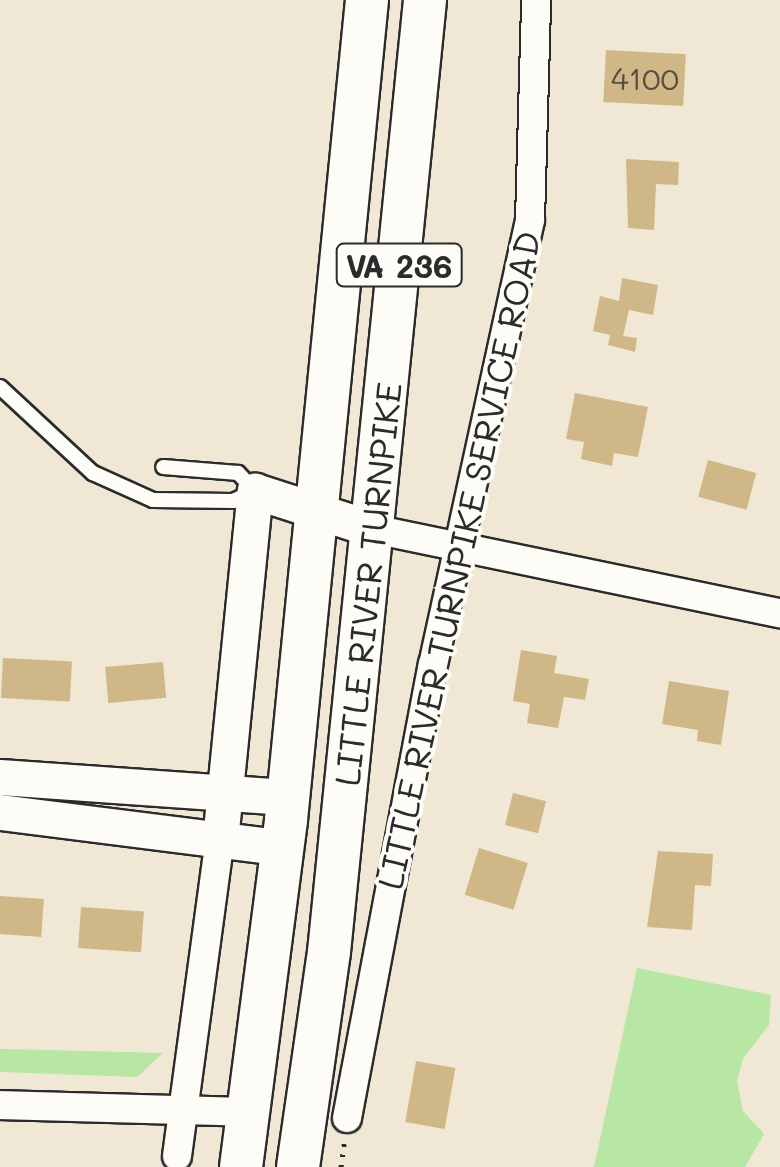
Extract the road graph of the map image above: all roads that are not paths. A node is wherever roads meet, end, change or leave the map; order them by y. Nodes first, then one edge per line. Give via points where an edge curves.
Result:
1 (366, 0) edge
2 (424, 0) edge
3 (536, 0) edge
4 (0, 386) edge
5 (162, 468) dead end
6 (256, 491) junction
7 (316, 512) junction
8 (373, 530) junction
9 (459, 550) junction
10 (780, 613) edge
11 (0, 778) edge
12 (224, 792) junction
13 (288, 797) junction
14 (0, 812) edge
15 (220, 840) junction
16 (283, 848) junction
17 (0, 1105) edge
18 (184, 1110) junction
19 (250, 1112) junction
20 (348, 1118) dead end
21 (178, 1156) dead end
22 (241, 1167) edge
23 (298, 1167) edge

1 - 7 main road, LITTLE RIVER TURNPIKE / VA 236
2 - 8 main road, LITTLE RIVER TURNPIKE / VA 236
3 - 9 street, LITTLE RIVER TURNPIKE SERVICE ROAD via 530,220
4 - 6 lane via 93,473 153,500 233,501
5 - 6 lane via 238,473
6 - 7 street
6 - 12 street
7 - 8 street
7 - 13 main road, LITTLE RIVER TURNPIKE / VA 236
8 - 9 street
8 - 23 main road, LITTLE RIVER TURNPIKE / VA 236 via 329,952
9 - 10 street
9 - 20 street, LITTLE RIVER TURNPIKE SERVICE ROAD
11 - 12 street
12 - 13 street
12 - 15 street
13 - 16 main road, LITTLE RIVER TURNPIKE / VA 236
14 - 15 street
15 - 16 street
15 - 18 street
16 - 19 main road, LITTLE RIVER TURNPIKE / VA 236
17 - 18 street
18 - 19 street
18 - 21 street
19 - 22 main road, LITTLE RIVER TURNPIKE / VA 236

